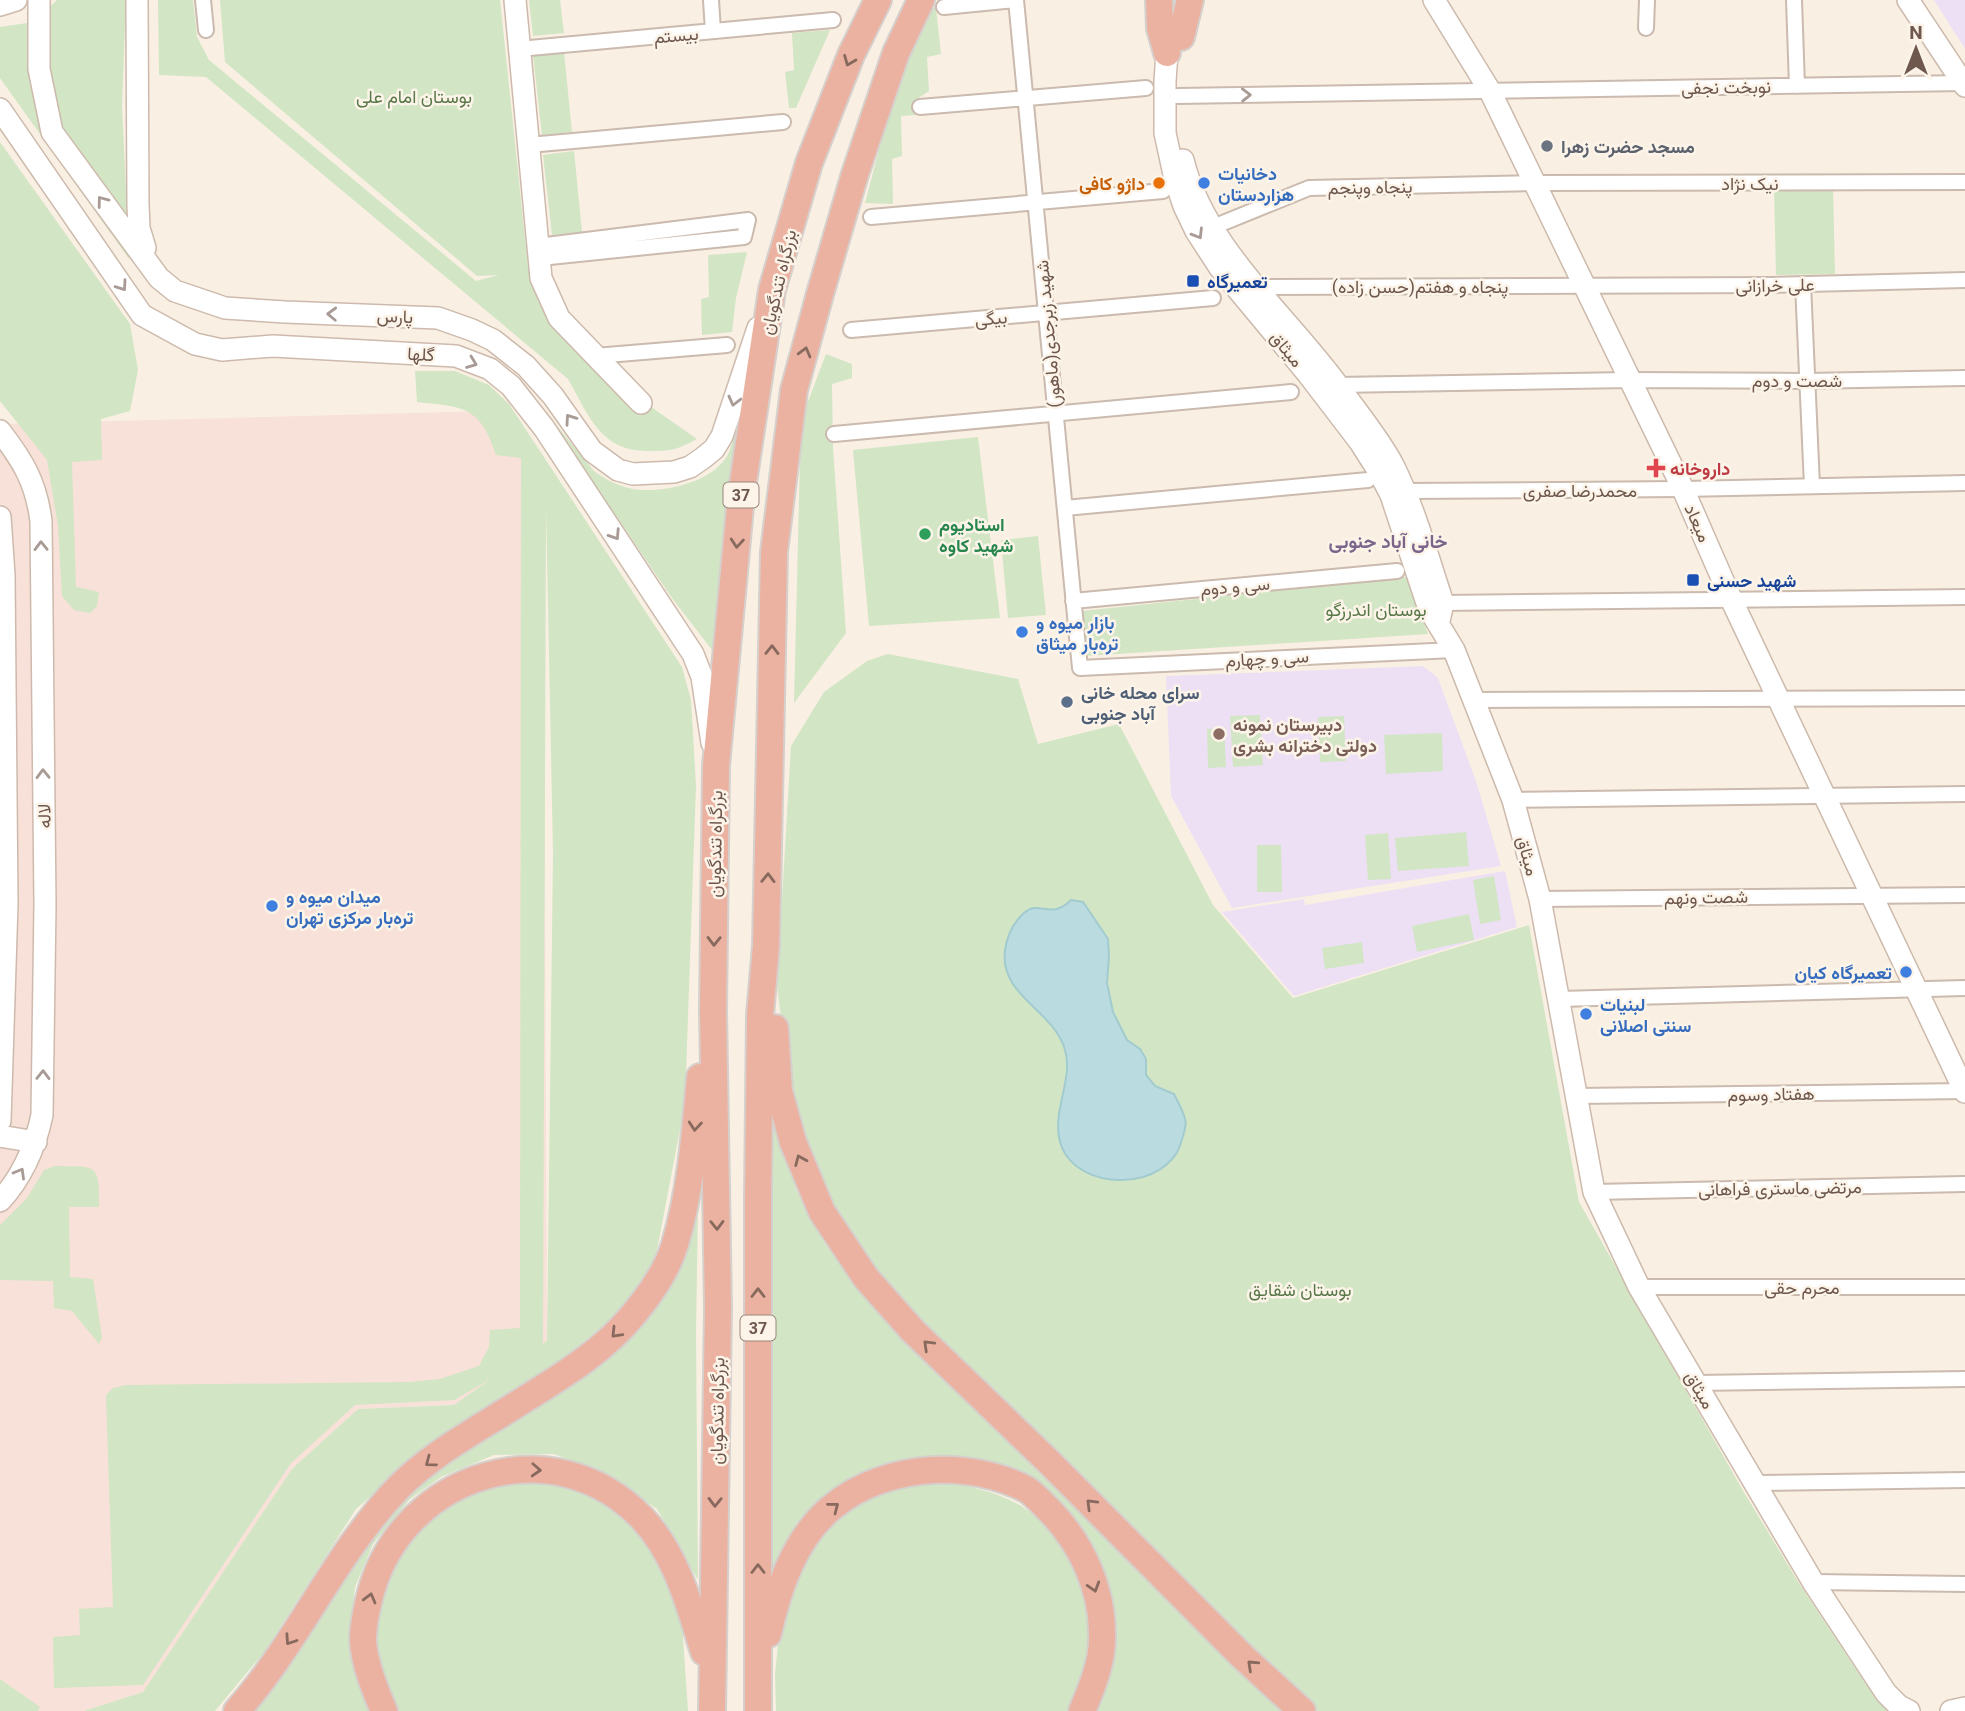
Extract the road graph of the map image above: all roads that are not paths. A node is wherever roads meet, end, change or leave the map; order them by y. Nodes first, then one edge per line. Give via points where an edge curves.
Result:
1 (16, 0) edge
2 (39, 0) edge
3 (137, 0) edge
4 (203, 0) edge
5 (515, 0) edge
6 (711, 0) edge
7 (878, 0) edge
8 (1016, 0) edge
9 (1159, 0) edge
10 (1169, 0) edge
11 (1179, 0) edge
12 (1190, 0) edge
13 (1434, 0) edge
14 (1647, 0) edge
15 (1794, 0) edge
16 (1908, 0) edge
17 (933, 4) edge
18 (0, 5) edge
19 (833, 20) dead end
20 (1646, 29) dead end
21 (206, 30) dead end
22 (713, 31) junction
23 (1174, 45) junction
24 (519, 48) junction
25 (1964, 84) edge
26 (1797, 86) junction
27 (1146, 88) dead end
28 (1490, 91) junction
29 (1177, 96) junction
30 (1026, 98) junction
31 (920, 107) dead end
32 (0, 109) edge
33 (783, 122) dead end
34 (529, 145) junction
35 (1965, 182) edge
36 (1535, 183) junction
37 (1163, 191) dead end
38 (1036, 203) junction
39 (871, 217) dead end
40 (1213, 227) junction
41 (744, 237) dead end
42 (145, 248) dead end
43 (539, 252) junction
44 (1965, 281) edge
45 (1584, 284) junction
46 (1803, 284) junction
47 (1255, 287) junction
48 (772, 290) junction
49 (1213, 298) dead end
50 (1046, 313) junction
51 (852, 330) dead end
52 (727, 345) dead end
53 (595, 356) junction
54 (1965, 378) edge
55 (1629, 380) junction
56 (1807, 381) junction
57 (1338, 385) junction
58 (1291, 392) dead end
59 (641, 403) dead end
60 (1056, 414) junction
61 (0, 431) edge
62 (834, 434) dead end
63 (1368, 480) dead end
64 (1965, 483) edge
65 (1812, 486) junction
66 (1683, 489) junction
67 (1398, 493) junction
68 (1065, 508) junction
69 (0, 517) edge
70 (1397, 571) dead end
71 (1965, 597) edge
72 (1073, 601) junction
73 (1732, 601) junction
74 (1440, 613) junction
75 (1454, 650) junction
76 (1080, 668) joint
77 (6, 677) junction
78 (42, 678) junction
79 (1965, 698) edge
80 (1779, 699) junction
81 (1472, 700) junction
82 (716, 766) junction
83 (1965, 794) edge
84 (1825, 797) junction
85 (1513, 800) junction
86 (1965, 895) edge
87 (1872, 896) junction
88 (1540, 899) junction
89 (7, 919) junction
90 (44, 921) junction
91 (766, 946) junction
92 (1965, 988) edge
93 (1917, 990) junction
94 (1560, 999) junction
95 (713, 1010) junction
96 (1965, 1091) edge
97 (1577, 1096) junction
98 (0, 1121) edge
99 (0, 1136) edge
100 (36, 1142) junction
101 (1965, 1184) edge
102 (1594, 1192) junction
103 (0, 1201) edge
104 (1639, 1287) junction
105 (1965, 1287) edge
106 (1965, 1379) edge
107 (1696, 1383) junction
108 (1965, 1480) edge
109 (1756, 1483) junction
110 (1813, 1582) junction
111 (1965, 1584) edge
112 (711, 1674) junction
113 (758, 1677) junction
114 (1965, 1709) edge
115 (237, 1711) edge
116 (384, 1711) edge
117 (712, 1711) edge
118 (758, 1711) edge
119 (1083, 1711) edge
120 (1302, 1711) edge
121 (1909, 1711) edge
122 (1951, 1711) edge

1 - 18 street
48 -> 2 street, پارس via 714,449 690,467 674,472 618,470 592,451 526,366 472,330 438,318 225,307 175,291 159,278 52,132 38,69
3 - 42 street via 138,205
4 - 21 street
5 - 24 street
6 - 22 street
7 -> 48 highway, بزرگراه تندگویان / 37 via 809,163
8 - 17 street
8 - 30 street, شهید زبرجدی(ماهور)
9 - 23 highway via 1160,28
10 - 23 street, میثاق
11 - 23 street, میثاق
12 - 23 highway
13 - 28 street, میعاد
14 - 20 street
15 - 26 street
16 - 25 street
91 -> 17 highway, 37 via 774,552 794,390 855,174 896,53
19 - 22 street, بیستم
22 - 24 street, بیستم
23 - 29 street, میثاق
23 -> 67 street, میثاق via 1165,133 1175,179 1196,231 1220,268
24 - 34 street
25 - 26 street, نوبخت نجفی
26 - 28 street, نوبخت نجفی
27 - 30 street
29 -> 28 street, نوبخت نجفی
28 - 36 street, میعاد
29 - 40 street, میثاق via 1185,167
30 - 31 street
30 - 38 street, شهید زبرجدی(ماهور)
32 -> 82 street, گلها via 142,315 168,330 195,344 222,350 273,346 456,356 489,369 511,387 544,428 693,654 702,677
33 - 34 street
34 - 43 street
35 - 36 street, نیک نژاد
36 - 40 street, پنجاه وپنجم via 1309,188
36 - 45 street, میعاد
37 - 38 street
38 - 39 street
38 - 50 street, شهید زبرجدی(ماهور)
40 - 47 street, میثاق
41 - 43 street via 748,220
43 - 53 street via 541,278 559,318
44 - 46 street, علی خرازانی
45 - 46 street, علی خرازانی
45 - 47 street, (حسن زاده)پنجاه و هفتم
45 - 55 street, میعاد
46 - 56 street
47 - 57 street, میثاق
48 -> 82 highway, بزرگراه تندگویان / 37 via 741,496
49 - 50 street, بیگی
50 - 51 street, بیگی
50 - 60 street, شهید زبرجدی(ماهور)
52 - 53 street
53 - 59 street
54 - 56 street, شصت و دوم
55 - 56 street, شصت و دوم
55 - 57 street, شصت و دوم
55 - 66 street, میعاد
56 - 65 street
57 - 67 street, میثاق via 1392,464
58 - 60 street
60 - 62 street
60 - 68 street, شهید زبرجدی(ماهور)
78 -> 61 street, لاله via 39,504 27,469
63 - 68 street
64 - 65 street, محمدرضا صفری
65 - 66 street, محمدرضا صفری
66 - 67 street, محمدرضا صفری
66 - 73 street, میعاد
67 - 74 street, میثاق via 1429,609
68 - 72 street, شهید زبرجدی(ماهور)
69 - 77 street
70 - 72 street, سی و دوم
71 - 73 street
72 - 76 street, شهید زبرجدی(ماهور)
73 - 74 street
73 - 80 street, میعاد
74 - 75 street, میثاق
75 - 76 street, سی و چهارم
75 - 81 street, میثاق
77 - 78 street
77 - 89 street
90 -> 78 street, لاله
79 - 80 street
80 - 81 street
80 - 84 street, میعاد
81 - 85 street, میثاق
82 -> 95 highway, بزرگراه تندگویان / 37
83 - 84 street
84 - 85 street
84 - 87 street, میعاد
85 - 88 street, میثاق
86 - 87 street, شصت ونهم
87 - 88 street, شصت ونهم
87 - 93 street, میعاد
88 - 94 street, میثاق
89 - 90 street
89 - 98 street
100 -> 90 street, لاله via 43,1085
113 -> 91 highway, 37 via 758,1197 760,1015
120 -> 91 highway via 913,1331 844,1248 817,1200 793,1142 779,1091
92 - 93 street
93 - 94 street
93 - 96 street, میعاد
94 - 97 street, میثاق
95 -> 112 highway, بزرگراه تندگویان / 37 via 719,1308
95 -> 115 highway via 675,1246 647,1298 596,1351 444,1451 398,1488 350,1547 268,1673
96 - 97 street, هفتاد وسوم
97 - 102 street, میثاق
99 - 100 street
103 -> 100 street, لاله via 23,1171
101 - 102 street, مرتضی ماستری فراهانی
102 - 104 street, میثاق
104 - 105 street, محرم حقی
104 - 107 street, میثاق
106 - 107 street
107 - 109 street, میثاق
108 - 109 street
109 - 110 street, میثاق
110 - 111 street
110 - 121 street, میثاق via 1886,1693
116 -> 112 highway via 363,1641 377,1572 409,1523 442,1494 511,1469 579,1476 614,1494 642,1518 677,1572
112 - 117 highway, بزرگراه تندگویان / 37
113 - 118 highway, 37
113 -> 119 highway via 788,1569 807,1535 831,1508 897,1474 949,1469 1029,1490 1079,1547 1100,1606 1102,1641
114 - 122 street

